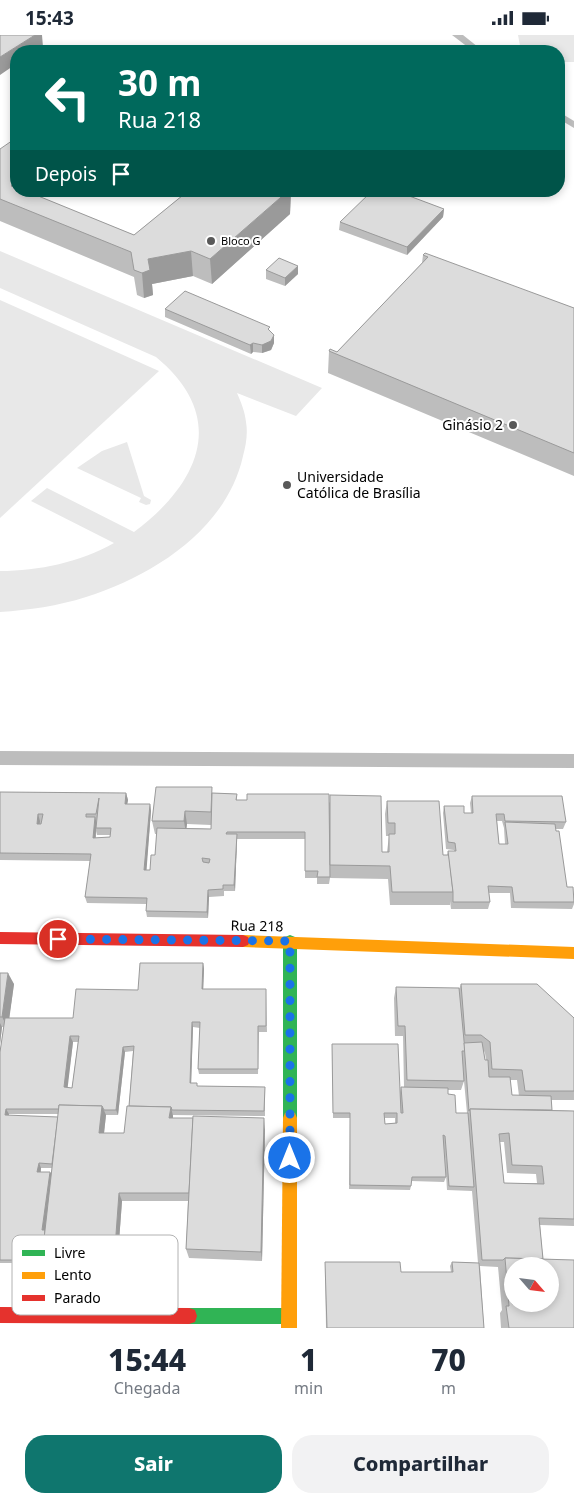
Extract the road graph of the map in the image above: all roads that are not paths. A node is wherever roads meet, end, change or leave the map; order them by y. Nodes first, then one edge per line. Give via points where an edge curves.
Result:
1 (457, 35) edge
2 (470, 45) edge
3 (0, 758) edge
4 (574, 761) edge
5 (0, 938) edge
6 (290, 941) junction
7 (574, 953) edge
8 (0, 1315) edge
9 (289, 1316) junction
10 (289, 1328) edge

1 - 2 lane
3 - 4 lane
5 - 6 street, Rua 218
6 - 7 street, Rua 218
6 - 9 street
8 - 9 street
9 - 10 street

